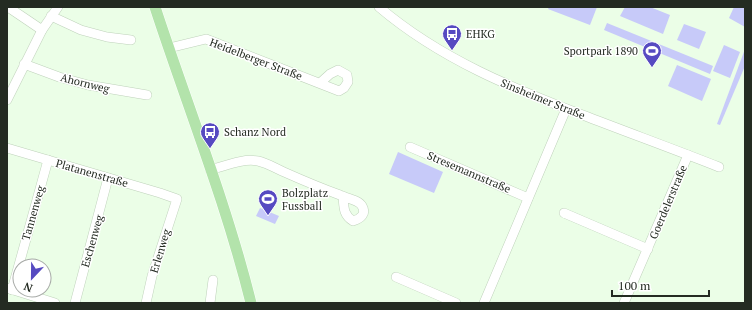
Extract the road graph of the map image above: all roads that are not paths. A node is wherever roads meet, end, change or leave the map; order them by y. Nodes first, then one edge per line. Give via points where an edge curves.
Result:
1 (8, 7) edge
2 (58, 7) edge
3 (155, 7) edge
4 (379, 7) edge
5 (390, 11) edge
6 (51, 16) junction
7 (42, 30) junction
8 (131, 40) dead end
9 (169, 48) junction
10 (24, 64) junction
11 (320, 83) dead end
12 (147, 95) dead end
13 (7, 100) edge
14 (566, 108) junction
15 (410, 147) dead end
16 (7, 148) edge
17 (688, 155) junction
18 (48, 160) junction
19 (719, 167) dead end
20 (210, 170) junction
21 (108, 178) junction
22 (343, 196) dead end
23 (528, 198) junction
24 (176, 199) joint
25 (564, 213) dead end
26 (648, 249) junction
27 (396, 277) dead end
28 (213, 280) dead end
29 (9, 289) edge
30 (55, 303) edge
31 (75, 303) edge
32 (146, 303) edge
33 (210, 303) edge
34 (251, 303) edge
35 (456, 303) edge
36 (484, 303) edge
37 (624, 303) edge

1 - 7 street
2 - 6 street
3 - 9 main road
4 - 5 street, Sinsheimer Straße
5 - 14 street, Sinsheimer Straße via 441,51 464,64
6 - 7 street
6 - 8 street via 81,30
7 - 10 street
9 - 11 street, Heidelberger Straße via 206,39
9 - 20 main road
10 - 12 street, Ahornweg via 88,85
10 - 13 street
14 - 17 street, Sinsheimer Straße
14 - 23 street
15 - 23 street, Stresemannstraße
16 - 18 street, Platanenstraße
17 - 19 street, Sinsheimer Straße
17 - 26 street, Goerdelerstraße
18 - 21 street, Platanenstraße
18 - 29 street, Tannenweg
20 - 22 street via 245,160 258,161
20 - 34 main road via 239,257
21 - 24 street, Platanenstraße
21 - 31 street, Eschenweg
23 - 36 street
24 - 32 street, Erlenweg
25 - 26 street, Goerdelerstraße
26 - 37 street, Goerdelerstraße
27 - 35 street
28 - 33 street
29 - 30 street

